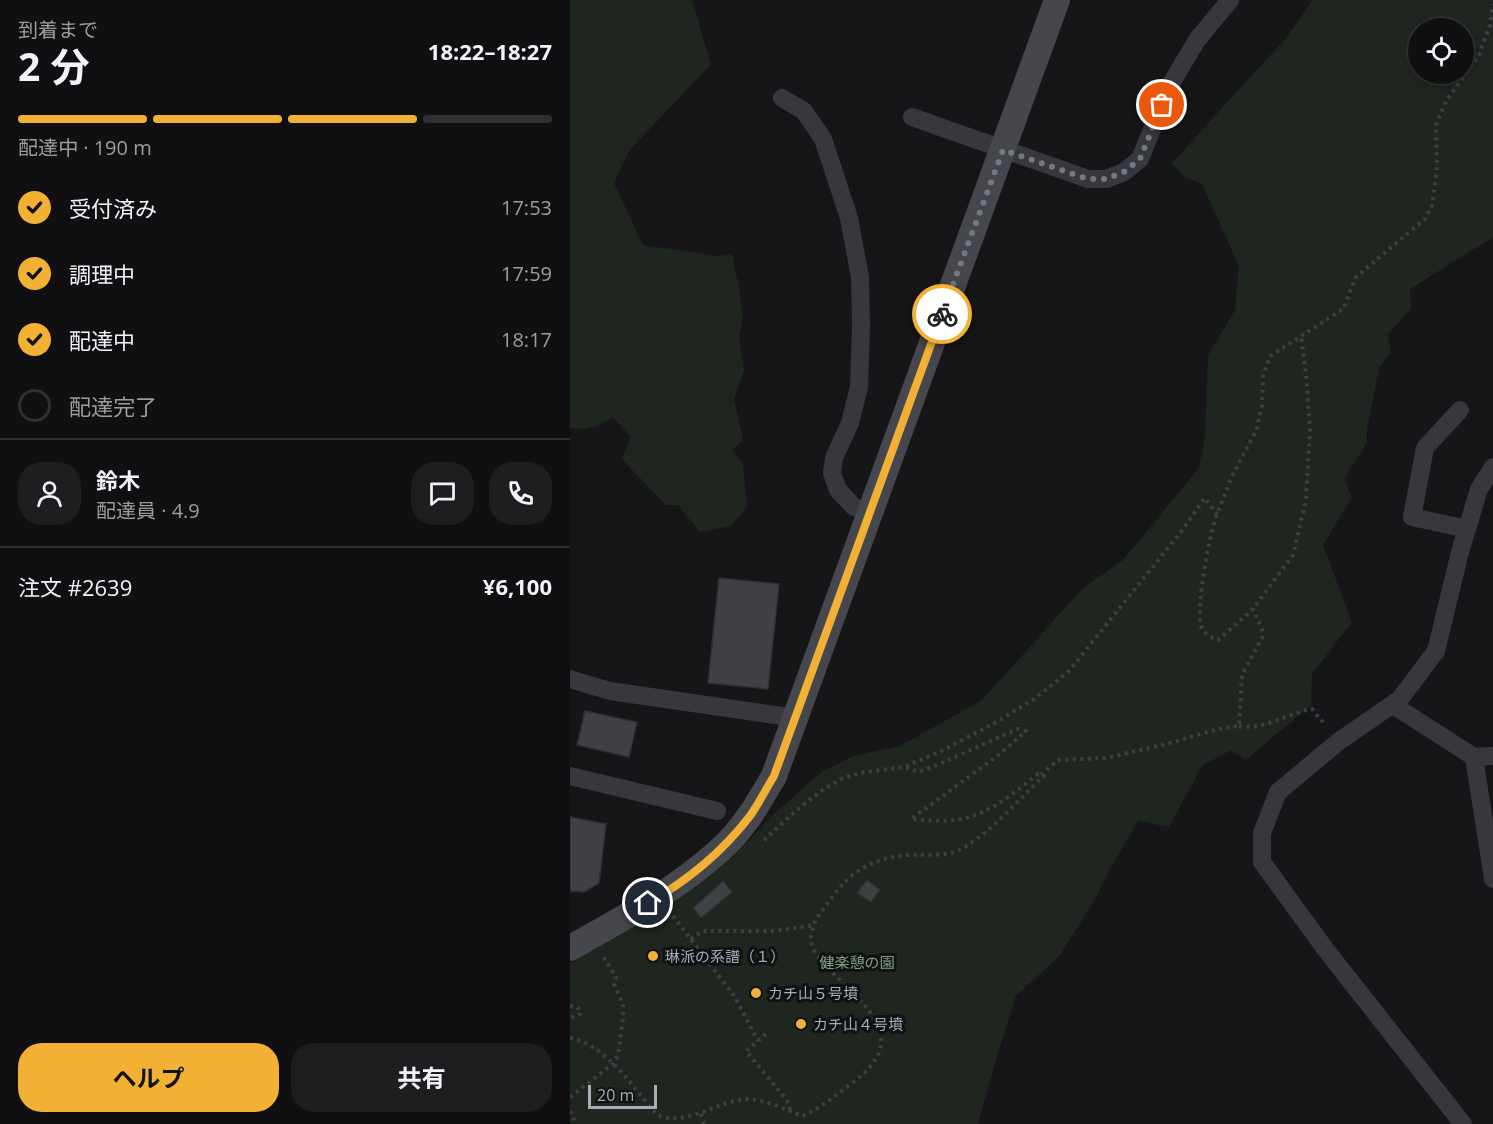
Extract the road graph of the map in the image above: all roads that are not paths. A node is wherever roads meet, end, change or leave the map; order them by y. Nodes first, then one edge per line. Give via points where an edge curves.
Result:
1 (1057, 0) edge
2 (1230, 0) edge
3 (783, 98) dead end
4 (912, 117) dead end
5 (1003, 150) junction
6 (1460, 410) dead end
7 (1493, 467) edge
8 (870, 512) junction
9 (1467, 529) junction
10 (570, 679) edge
11 (1393, 705) junction
12 (796, 718) junction
13 (1493, 756) edge
14 (1474, 757) junction
15 (570, 776) edge
16 (717, 811) dead end
17 (1493, 879) edge
18 (570, 948) edge
19 (1463, 1124) edge

1 - 5 street
2 - 5 street via 1197,40 1169,87 1140,159 1124,172 1106,179 1088,179
3 - 8 street via 804,111 823,139 849,218 860,277 859,387 831,473 846,499 854,507
4 - 5 street
5 - 8 street
6 - 9 street via 1425,448 1412,517
7 - 9 street via 1479,489
8 - 12 street
9 - 11 street via 1436,651
10 - 12 street via 610,691
11 - 14 street
11 - 19 street via 1338,742 1278,792 1262,833 1262,861 1326,950
12 - 18 street via 774,776 751,814 722,849 666,893
13 - 14 street
14 - 17 street
15 - 16 street

